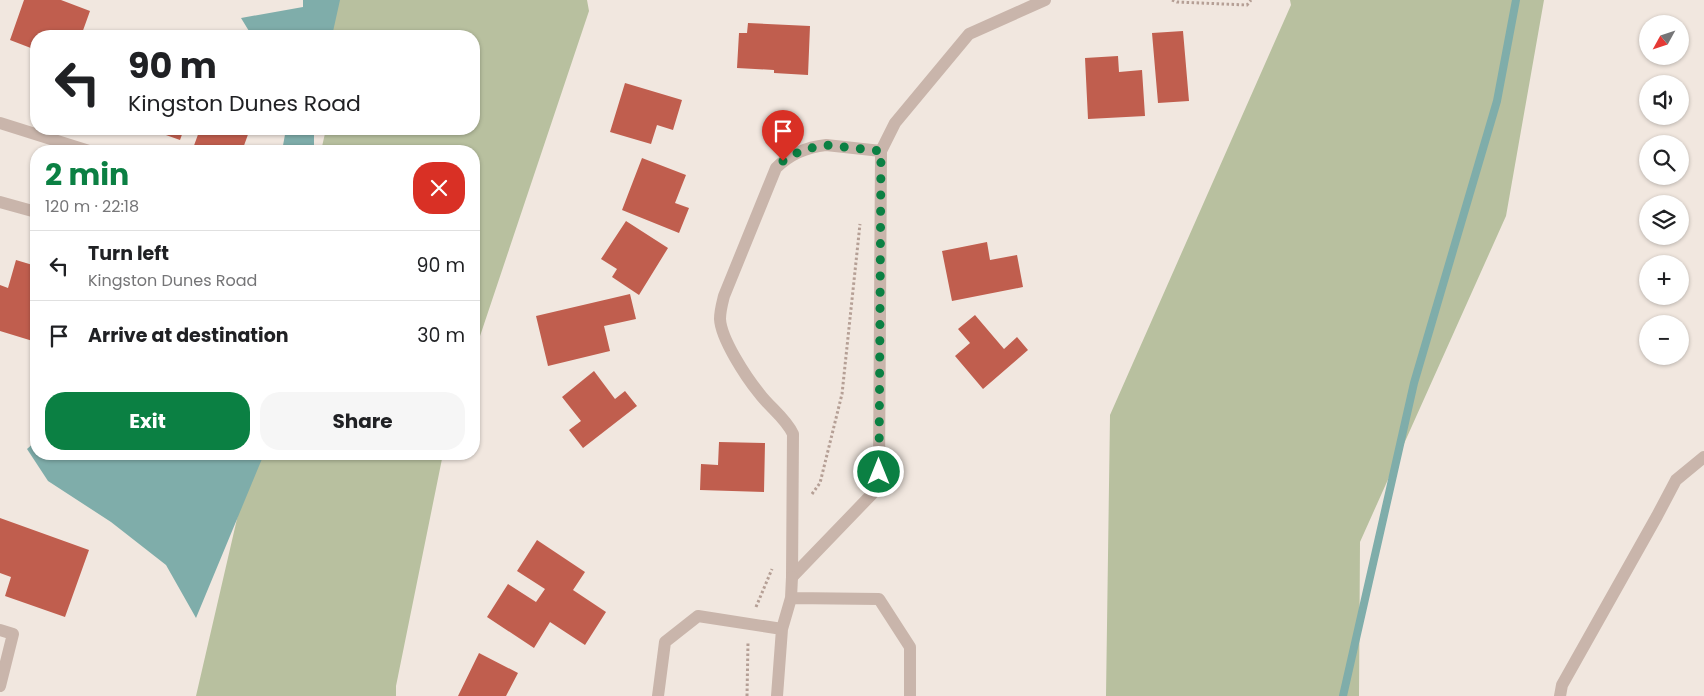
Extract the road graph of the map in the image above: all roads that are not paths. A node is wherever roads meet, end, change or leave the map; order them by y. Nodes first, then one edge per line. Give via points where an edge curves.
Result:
1 (1044, 0) edge
2 (0, 123) edge
3 (30, 132) edge
4 (38, 135) edge
5 (70, 145) edge
6 (881, 151) junction
7 (0, 202) edge
8 (30, 210) edge
9 (1704, 457) edge
10 (792, 577) junction
11 (791, 598) junction
12 (782, 629) junction
13 (0, 630) edge
14 (0, 686) edge
15 (658, 696) edge
16 (777, 696) edge
17 (910, 696) edge
18 (1560, 696) edge

1 - 6 street via 969,34 895,123
2 - 3 street
4 - 5 street
6 - 10 street via 878,486
6 - 10 street via 826,145 802,150 783,161 773,174 720,310 725,338 735,357 759,394 781,415 793,434
7 - 8 street
9 - 18 street via 1676,480 1562,685
10 - 11 street
11 - 12 street
11 - 17 street via 879,599 910,646
12 - 15 street via 698,616 664,642
12 - 16 street
13 - 14 street via 13,634

